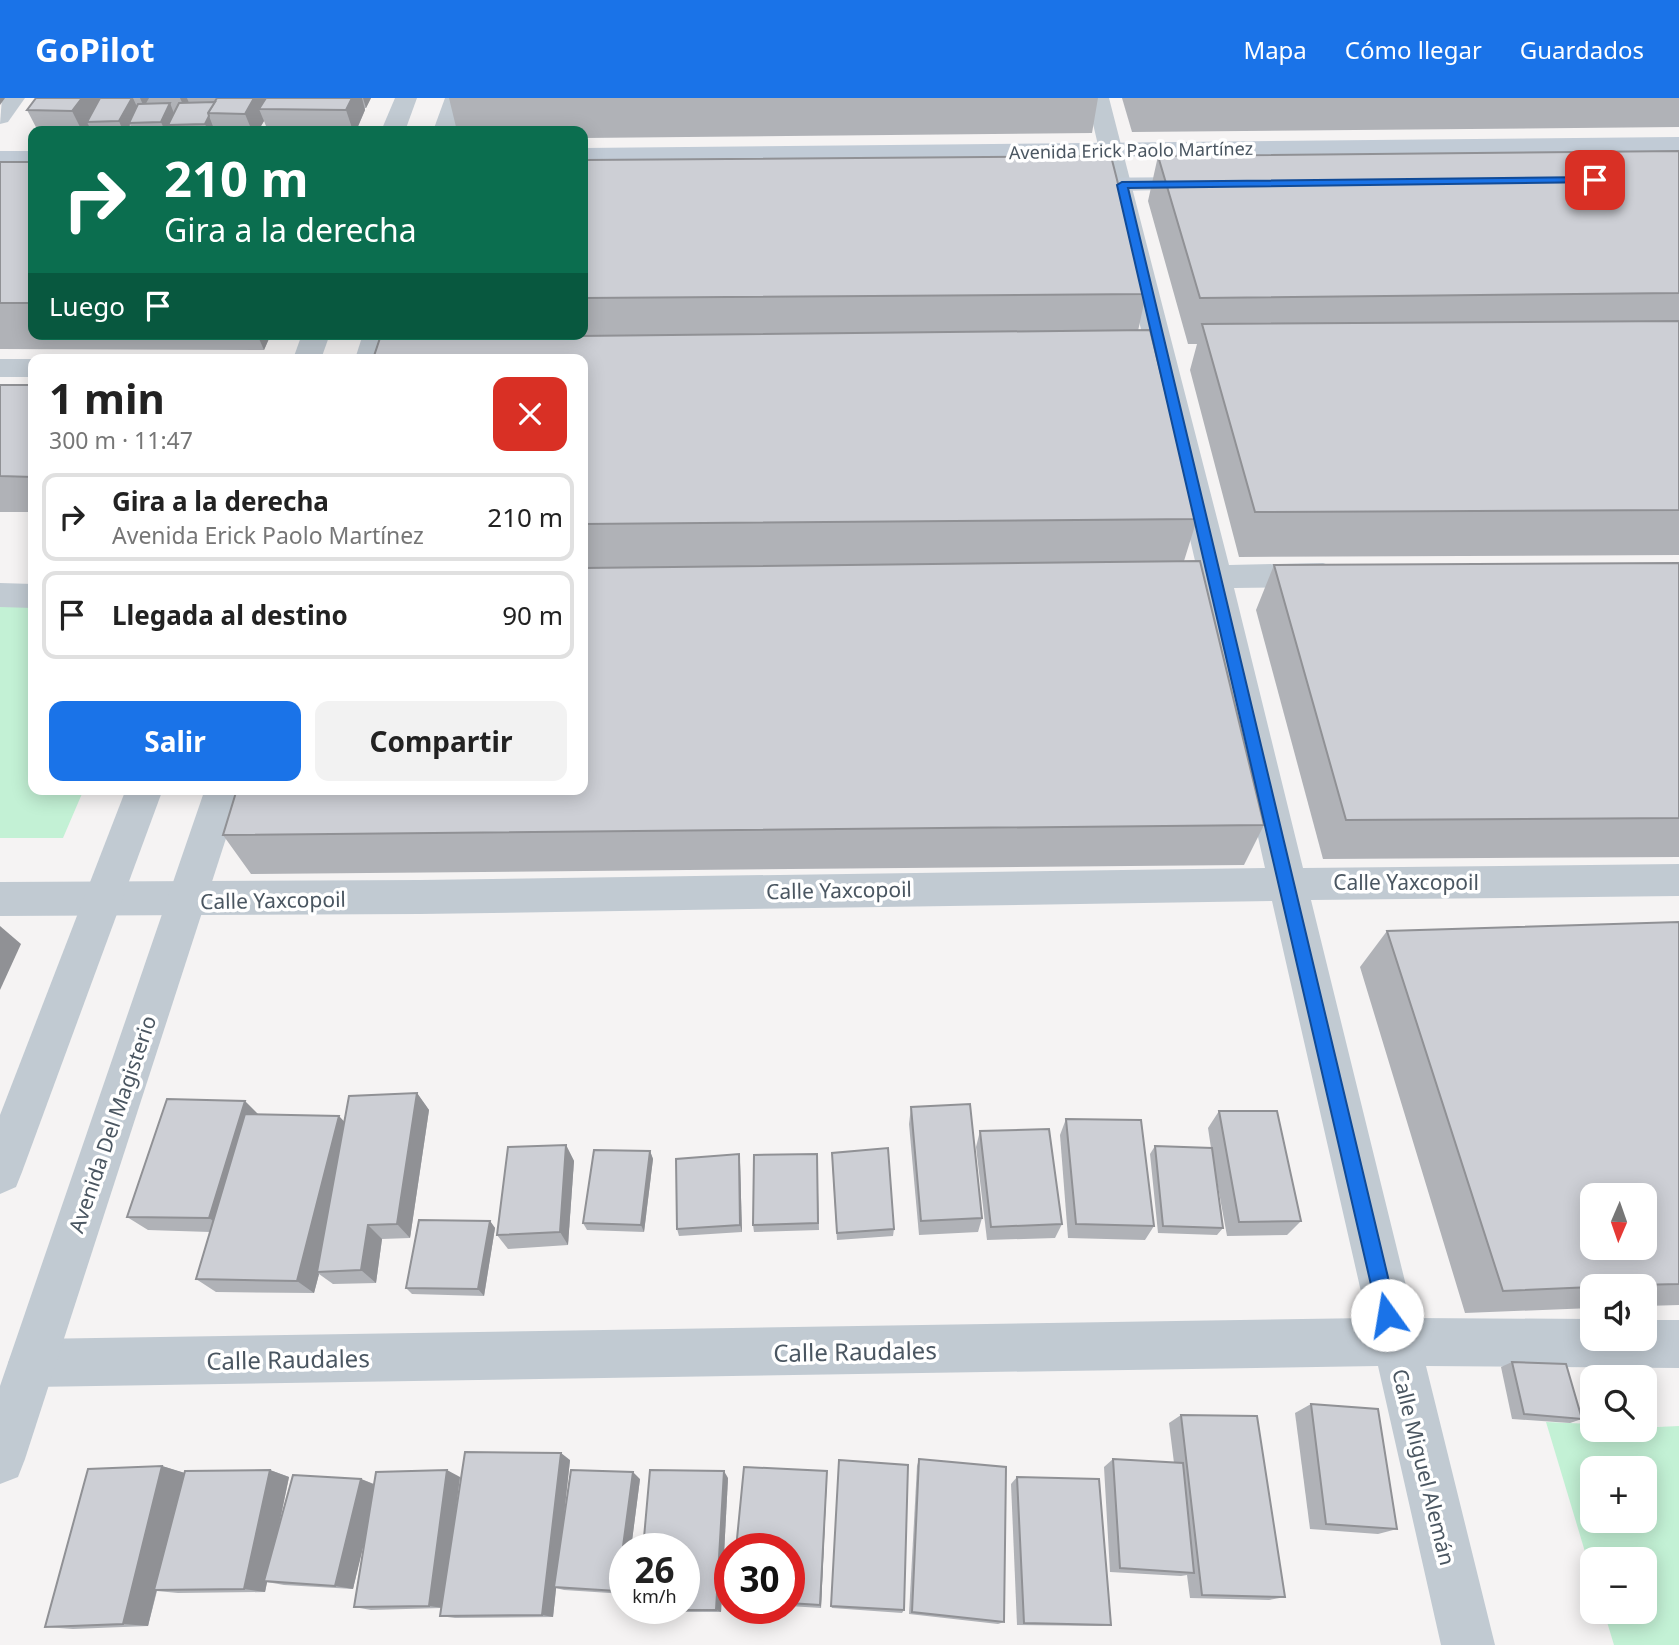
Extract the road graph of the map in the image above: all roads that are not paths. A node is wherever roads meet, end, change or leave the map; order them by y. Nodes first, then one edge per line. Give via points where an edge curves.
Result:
1 (14, 98) edge
2 (405, 98) edge
3 (456, 98) edge
4 (1098, 98) edge
5 (0, 117) edge
6 (395, 126) edge
7 (446, 126) edge
8 (1679, 144) edge
9 (588, 155) edge
10 (0, 158) edge
11 (28, 158) edge
12 (1117, 167) junction
13 (1233, 183) edge
14 (1039, 186) edge
15 (0, 368) edge
16 (28, 368) edge
17 (1351, 575) edge
18 (1214, 576) junction
19 (1159, 578) edge
20 (0, 596) edge
21 (28, 596) edge
22 (143, 795) edge
23 (222, 795) edge
24 (1679, 880) edge
25 (1287, 883) junction
26 (0, 899) edge
27 (103, 899) junction
28 (187, 901) junction
29 (0, 1172) edge
30 (1394, 1342) junction
31 (1679, 1344) edge
32 (32, 1363) junction
33 (0, 1459) edge
34 (1468, 1645) edge

1 - 5 street
2 - 6 street
3 - 7 street
4 - 12 street, Calle Miguel Alemán
8 - 12 main road, Avenida Erick Paolo Martínez
9 - 12 main road, Avenida Erick Paolo Martínez
10 - 11 main road
12 - 13 main road, Avenida Erick Paolo Martínez
12 - 14 main road, Avenida Erick Paolo Martínez
12 - 18 street, Calle Miguel Alemán
15 - 16 street
17 - 18 street
18 - 19 street
18 - 25 street, Calle Miguel Alemán
20 - 21 street
22 - 27 street
23 - 28 street, Avenida Del Magisterio
24 - 25 street, Calle Yaxcopoil
25 - 28 street, Calle Yaxcopoil
25 - 30 street, Calle Miguel Alemán
26 - 27 street, Calle Yaxcopoil
27 - 28 street, Calle Yaxcopoil
27 - 29 street
28 - 32 street, Avenida Del Magisterio
30 - 31 street, Calle Raudales
30 - 32 street, Calle Raudales
30 - 34 street, Calle Miguel Alemán
32 - 33 street, Avenida Del Magisterio

